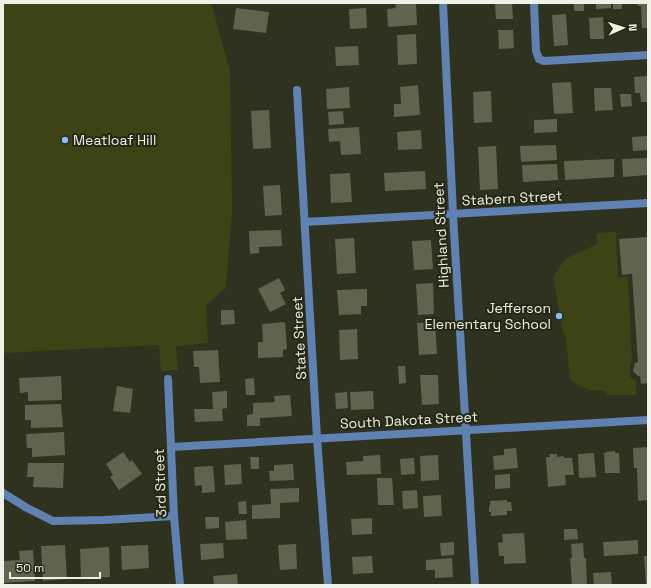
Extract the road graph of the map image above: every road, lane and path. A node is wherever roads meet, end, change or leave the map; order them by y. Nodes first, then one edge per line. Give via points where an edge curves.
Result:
1 (443, 3) edge
2 (534, 3) edge
3 (648, 55) edge
4 (297, 90) dead end
5 (648, 203) edge
6 (453, 214) junction
7 (305, 222) junction
8 (168, 379) dead end
9 (648, 420) edge
10 (466, 430) junction
11 (317, 438) junction
12 (172, 447) junction
13 (3, 492) edge
14 (174, 516) junction
15 (180, 585) edge
16 (328, 585) edge
17 (475, 585) edge

1 - 6 street, Highland Street
2 - 3 street via 536,51 539,59 544,61
4 - 7 street, State Street
5 - 6 street, Stabern Street
6 - 7 street, Stabern Street
6 - 10 street, Highland Street
7 - 11 street, State Street
8 - 12 street, 3rd Street
9 - 10 street, South Dakota Street
10 - 11 street, South Dakota Street
10 - 17 street, Highland Street
11 - 12 street, South Dakota Street
11 - 16 street, State Street
12 - 14 street, 3rd Street
13 - 14 street via 53,521
14 - 15 street, 3rd Street

